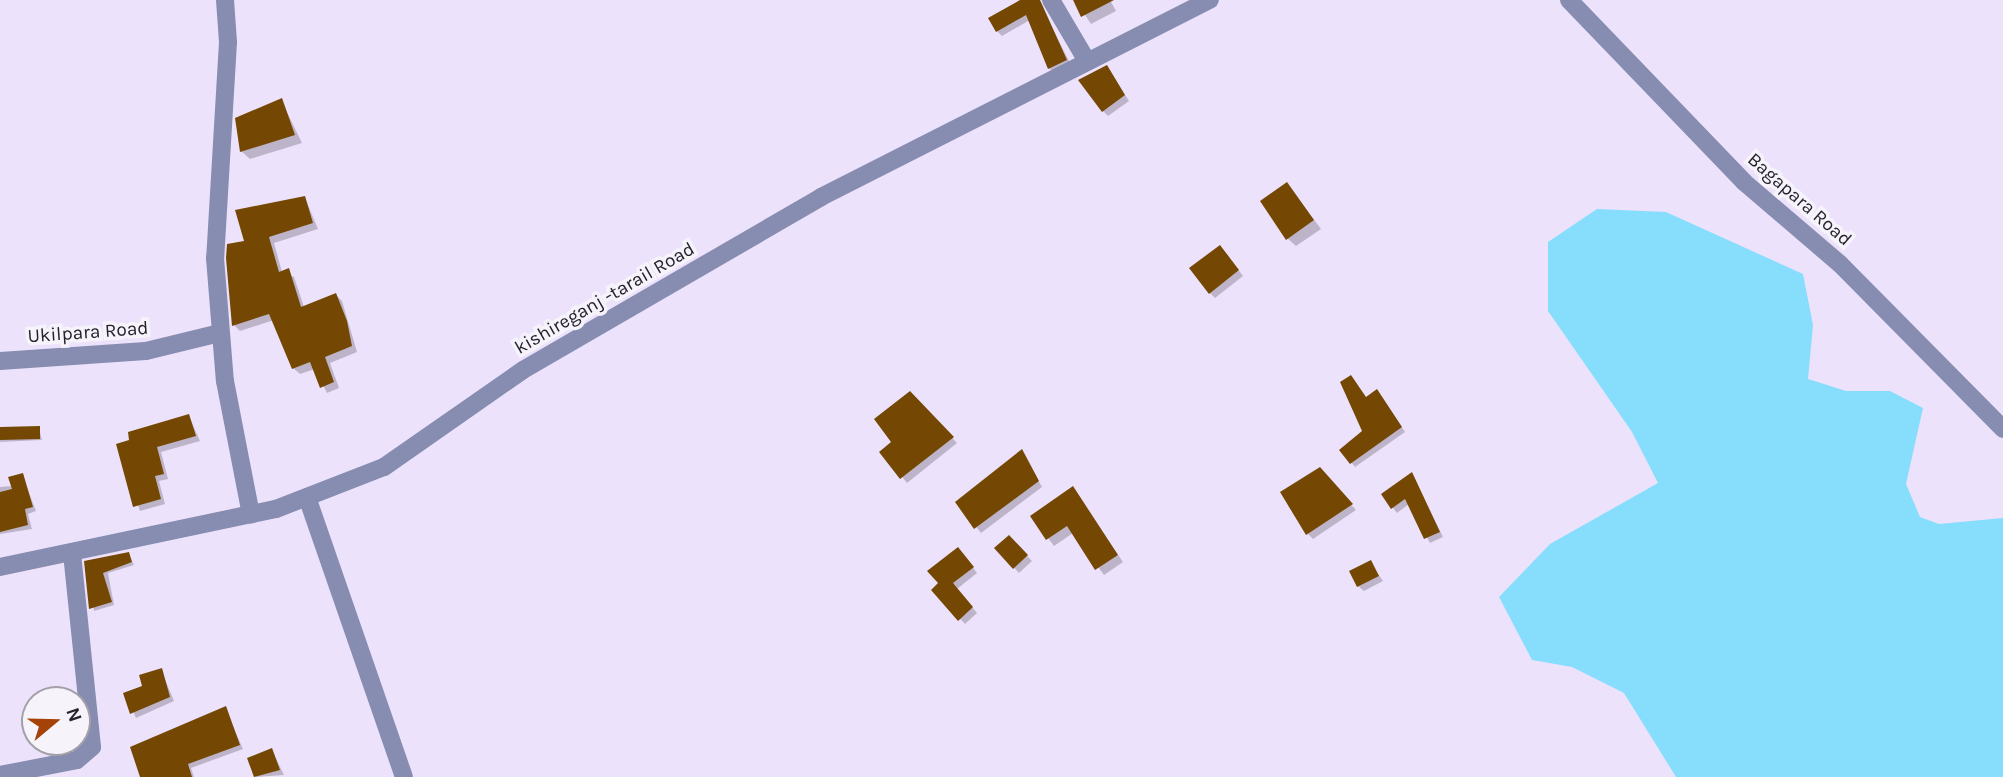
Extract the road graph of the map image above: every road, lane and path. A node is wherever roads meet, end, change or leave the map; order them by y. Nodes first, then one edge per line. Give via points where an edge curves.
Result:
1 (225, 0) edge
2 (1051, 0) edge
3 (1210, 0) edge
4 (1569, 0) edge
5 (1087, 61) junction
6 (220, 333) junction
7 (0, 361) edge
8 (2003, 429) edge
9 (307, 497) junction
10 (251, 515) junction
11 (72, 554) junction
12 (0, 567) edge
13 (0, 775) edge
14 (404, 777) edge

1 - 6 street via 229,42 215,258
2 - 5 street
3 - 5 street, kishireganj -tarail Road
4 - 8 street, Bagapara Road via 1744,182 1840,264
5 - 9 street, kishireganj -tarail Road via 821,197 533,364 384,467
6 - 7 street, Ukilpara Road via 146,351
6 - 10 street
9 - 10 street, kishireganj -tarail Road
9 - 14 street
10 - 11 street, kishireganj -tarail Road
11 - 12 street, kishireganj -tarail Road
11 - 13 street via 92,747 77,760

